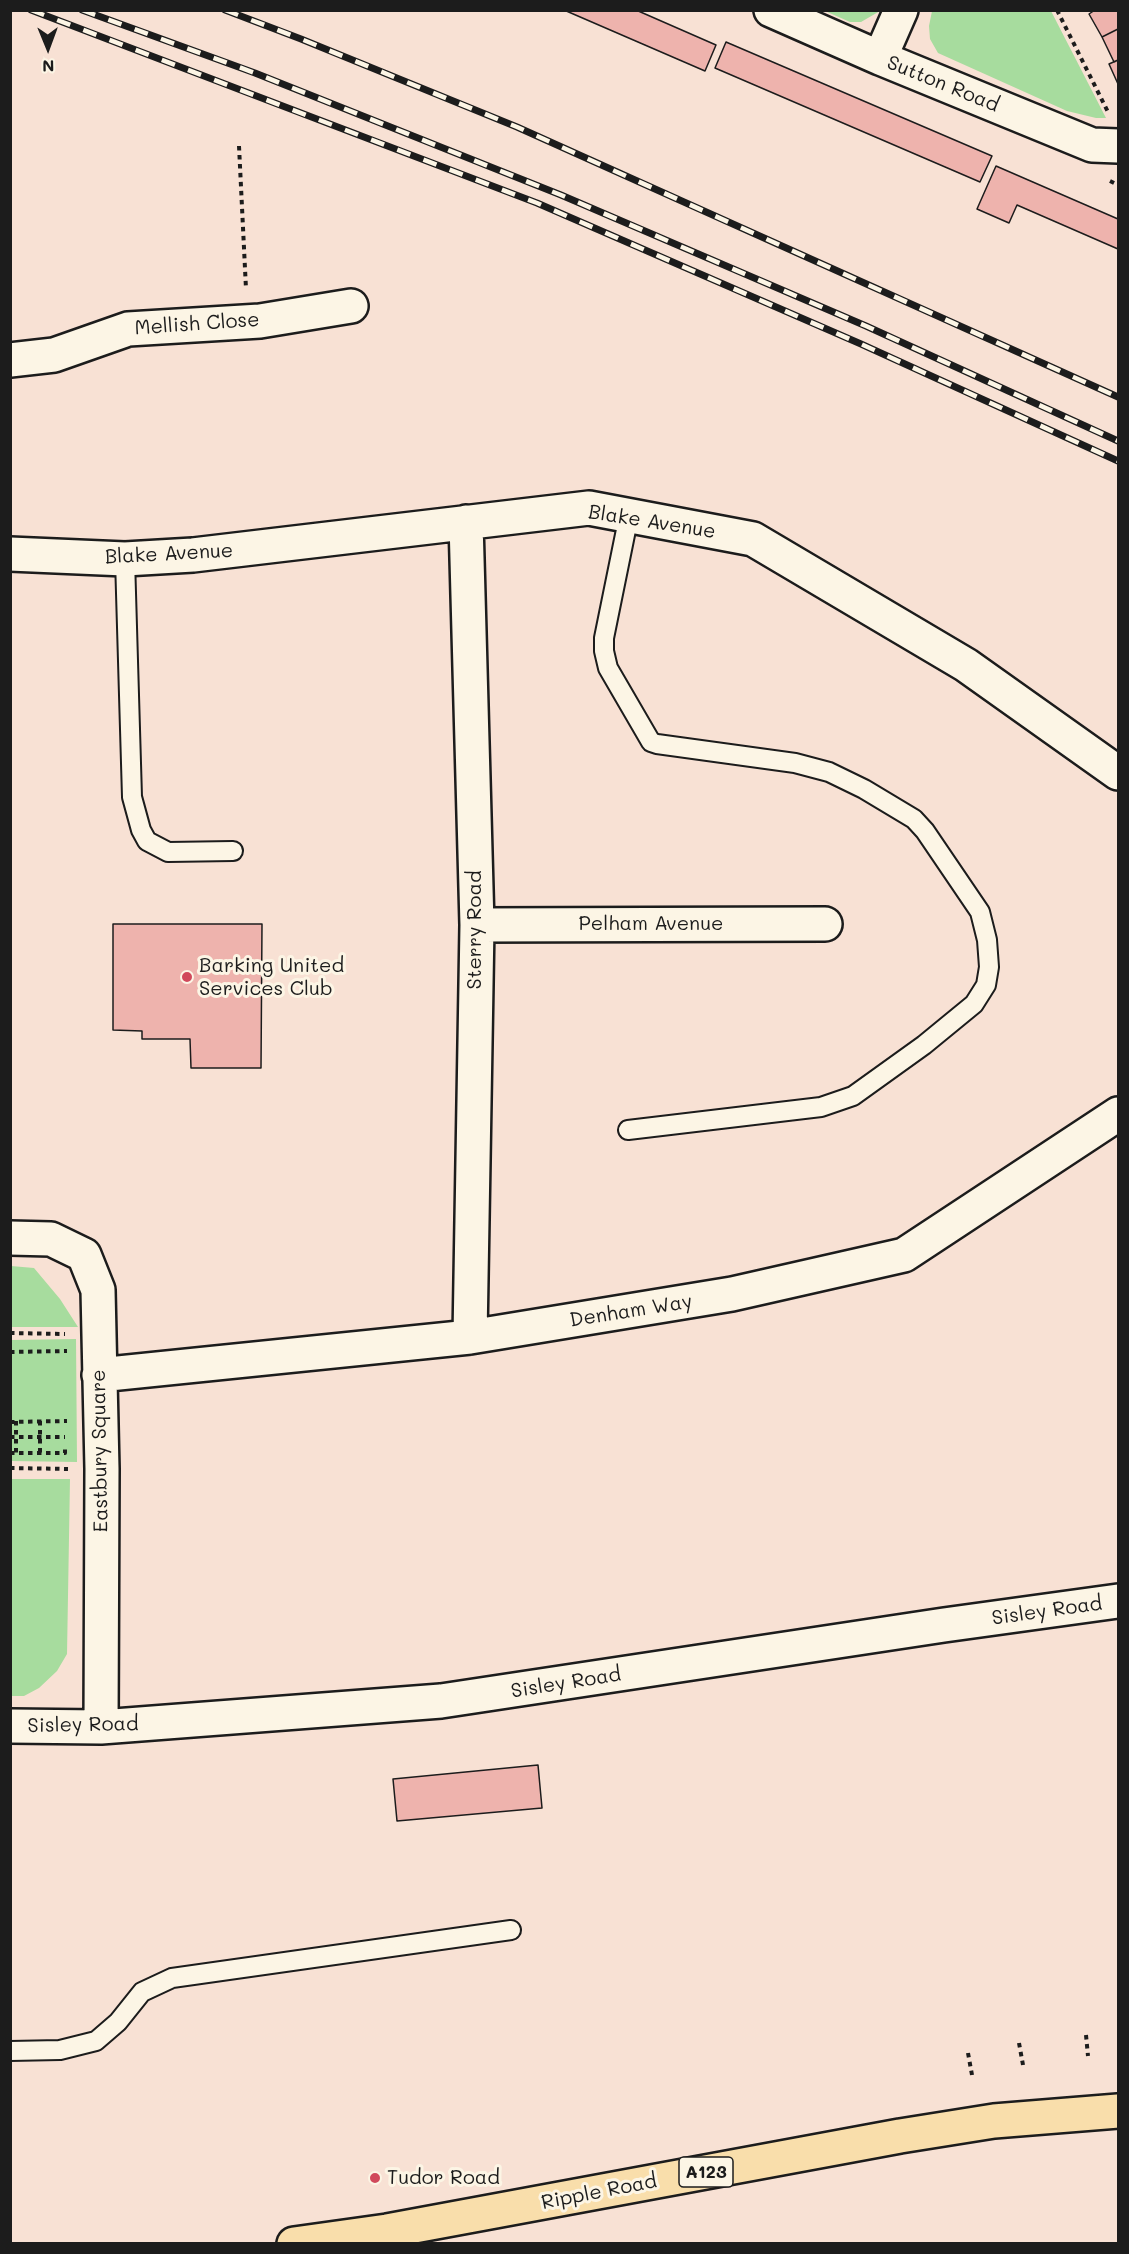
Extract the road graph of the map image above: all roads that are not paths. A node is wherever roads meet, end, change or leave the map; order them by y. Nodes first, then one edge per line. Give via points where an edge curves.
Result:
1 (771, 10) edge
2 (901, 10) edge
3 (880, 58) junction
4 (1119, 146) edge
5 (351, 306) dead end
6 (10, 360) edge
7 (629, 516) junction
8 (466, 522) junction
9 (10, 554) edge
10 (125, 559) junction
11 (1119, 773) edge
12 (233, 851) dead end
13 (825, 924) dead end
14 (477, 925) junction
15 (1119, 1114) edge
16 (628, 1130) dead end
17 (10, 1238) edge
18 (470, 1337) junction
19 (99, 1375) junction
20 (1119, 1601) edge
21 (10, 1726) edge
22 (101, 1727) junction
23 (512, 1930) dead end
24 (10, 2050) edge
25 (1119, 2111) edge
26 (294, 2244) edge

1 - 3 street, Sutton Road
2 - 3 street
3 - 4 street, Sutton Road via 1092,145
5 - 6 street, Mellish Close via 260,321 128,329 54,355
7 - 8 street, Blake Avenue via 589,508
7 - 11 street, Blake Avenue via 753,539 966,665
7 - 16 lane via 603,651 608,668 651,742 795,763 829,772 914,819 980,912 989,967 986,985 974,1004 853,1096 821,1107
8 - 10 street, Blake Avenue via 193,555
8 - 14 street, Sterry Road
9 - 10 street, Blake Avenue
10 - 12 lane via 132,797 141,830 147,841 168,852
13 - 14 street, Pelham Avenue
14 - 18 street, Sterry Road
15 - 18 street, Denham Way via 904,1255 732,1294
17 - 19 street, Eastbury Square via 51,1239 84,1255 98,1290 86,1343
18 - 19 street, Denham Way
19 - 22 street, Eastbury Square
20 - 22 street, Sisley Road via 441,1701
21 - 22 street, Sisley Road
23 - 24 lane via 172,1978 142,1992 96,2041 60,2050
25 - 26 main road, Ripple Road / A123 via 993,2121 387,2231

